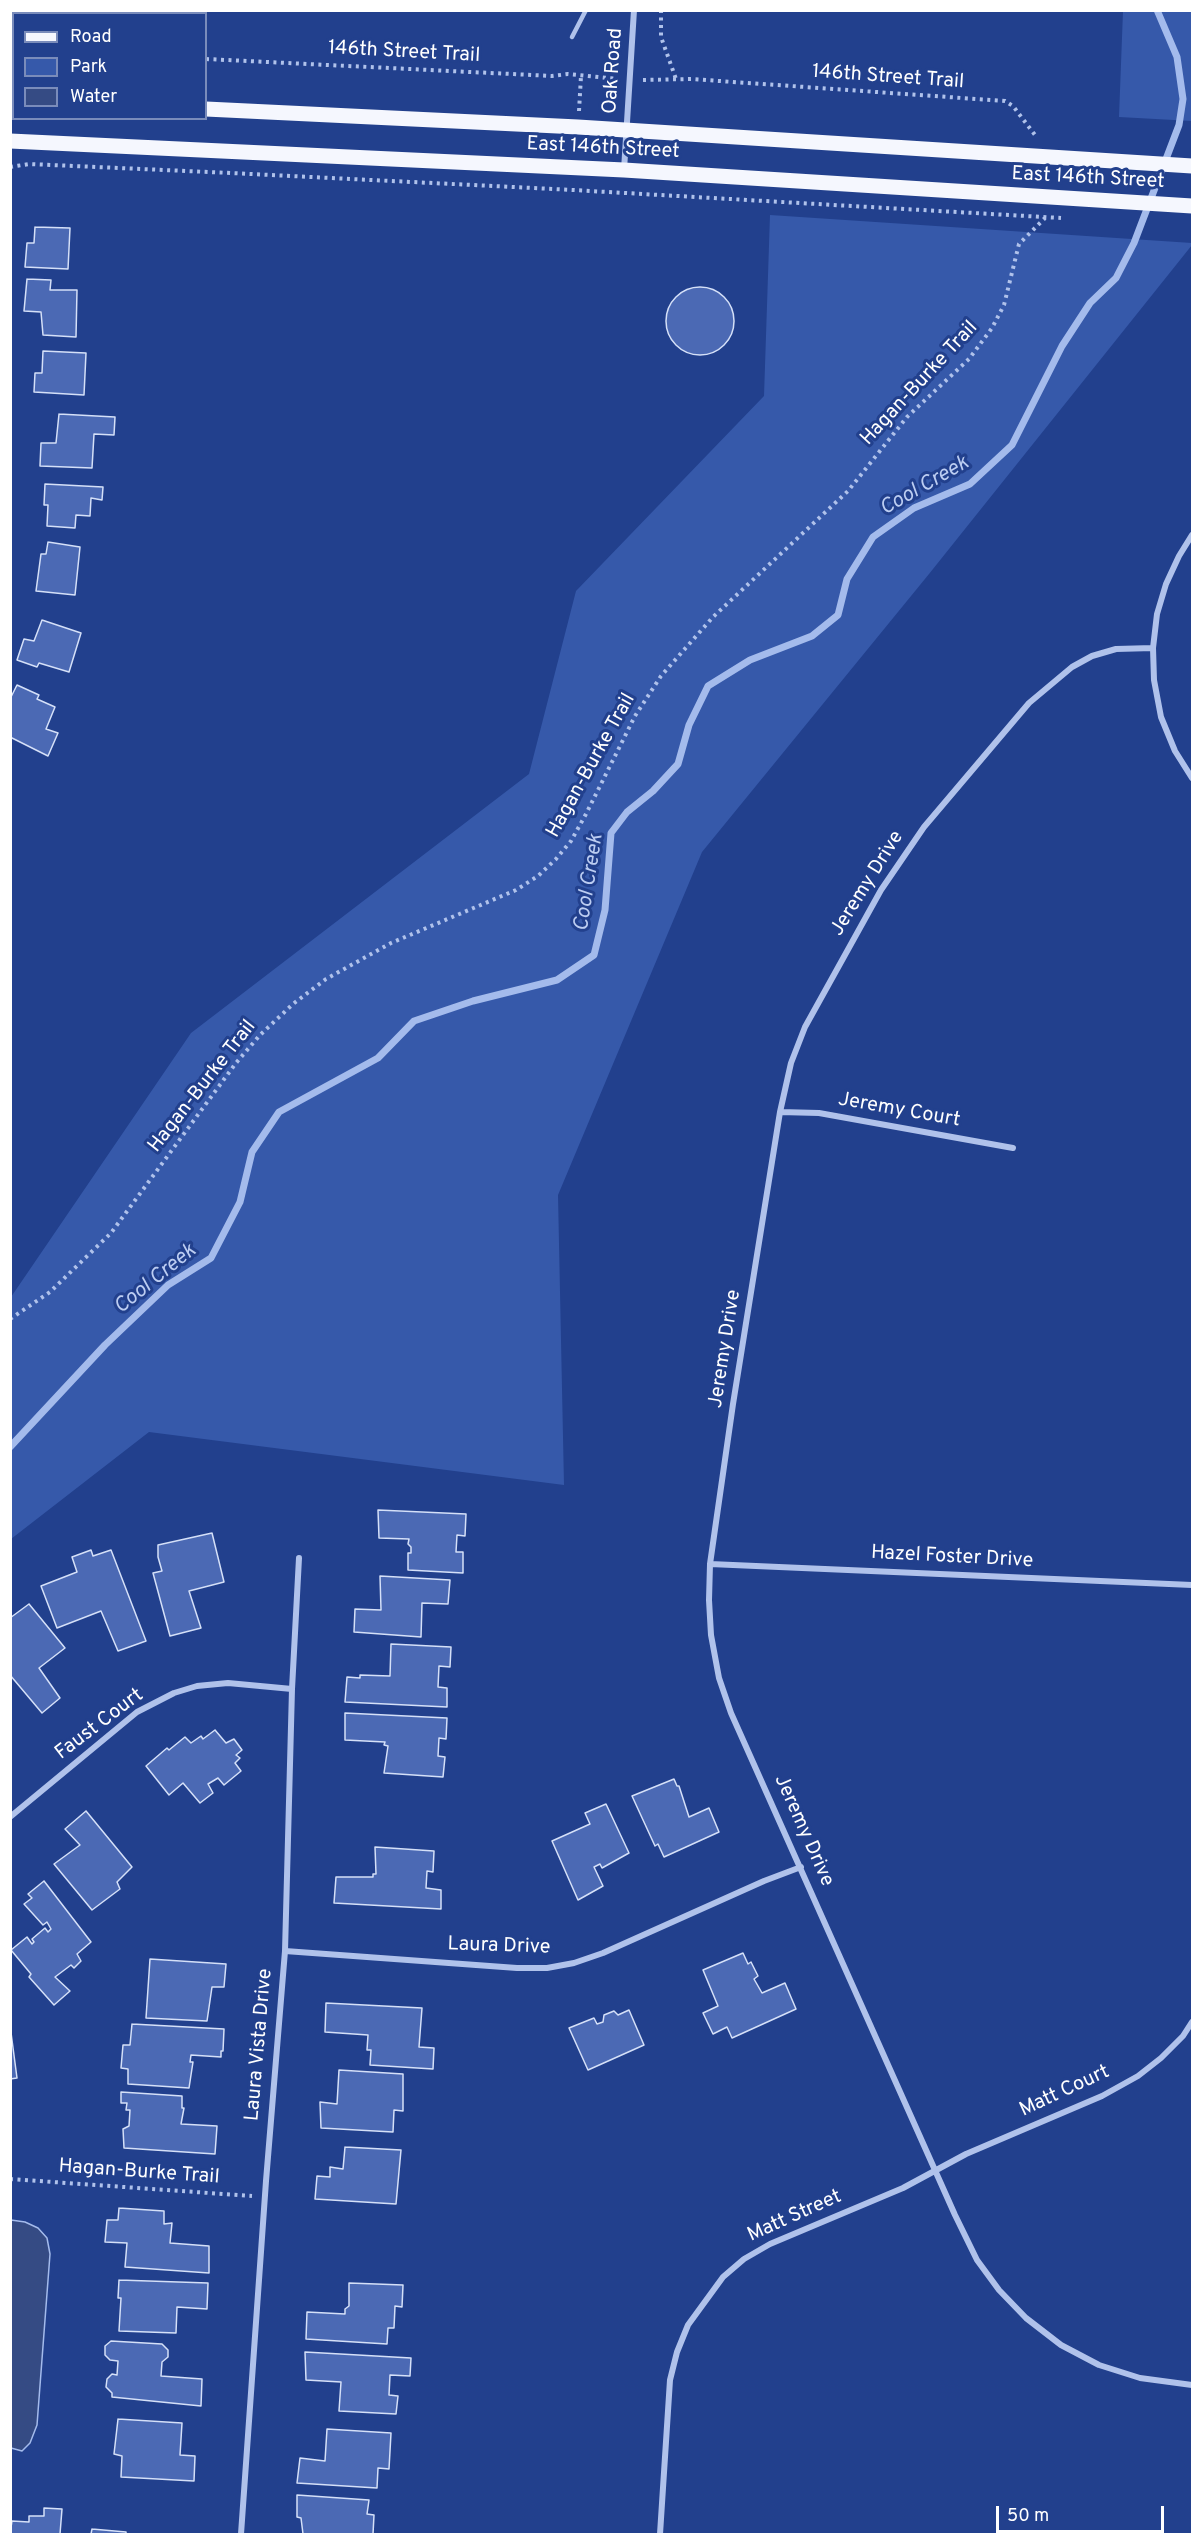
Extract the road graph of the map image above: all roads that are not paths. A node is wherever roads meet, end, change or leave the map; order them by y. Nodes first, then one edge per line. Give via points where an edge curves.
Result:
1 (586, 10) edge
2 (634, 10) edge
3 (572, 37) dead end
4 (207, 109) edge
5 (626, 132) junction
6 (10, 141) edge
7 (1192, 166) edge
8 (624, 170) junction
9 (1192, 206) edge
10 (1192, 535) edge
11 (1153, 648) junction
12 (1192, 778) edge
13 (780, 1112) junction
14 (1013, 1148) dead end
15 (299, 1558) dead end
16 (710, 1564) junction
17 (1192, 1585) edge
18 (292, 1689) junction
19 (10, 1817) edge
20 (801, 1867) junction
21 (285, 1951) junction
22 (1192, 2022) edge
23 (935, 2170) junction
24 (1192, 2385) edge
25 (241, 2535) edge
26 (660, 2535) edge

1 - 3 lane
2 - 5 street, Oak Road
4 - 5 main road, East 146th Street
5 - 7 main road, East 146th Street
5 - 8 street, Oak Road
6 - 8 main road, East 146th Street
8 - 9 main road, East 146th Street
10 - 11 street via 1166,584
11 - 12 street via 1161,717
11 - 13 street, Jeremy Drive via 1116,649 1071,667 1029,703 924,827 881,890 805,1027
13 - 14 street, Jeremy Court via 819,1113
13 - 16 street, Jeremy Drive
15 - 18 street, Laura Vista Drive
16 - 17 street, Hazel Foster Drive
16 - 20 street, Jeremy Drive via 711,1635 719,1678
18 - 19 street, Faust Court via 228,1683 174,1693 137,1712
18 - 21 street, Laura Vista Drive
20 - 21 street, Laura Drive via 603,1953 547,1968
20 - 23 street, Jeremy Drive
21 - 25 street, Laura Vista Drive
22 - 23 street, Matt Court via 1161,2058 1138,2076 1102,2096
23 - 24 street, Jeremy Drive via 977,2260 1026,2318 1099,2365 1140,2378
23 - 26 street, Matt Street via 903,2188 770,2244 723,2277 704,2301 688,2325 670,2380

